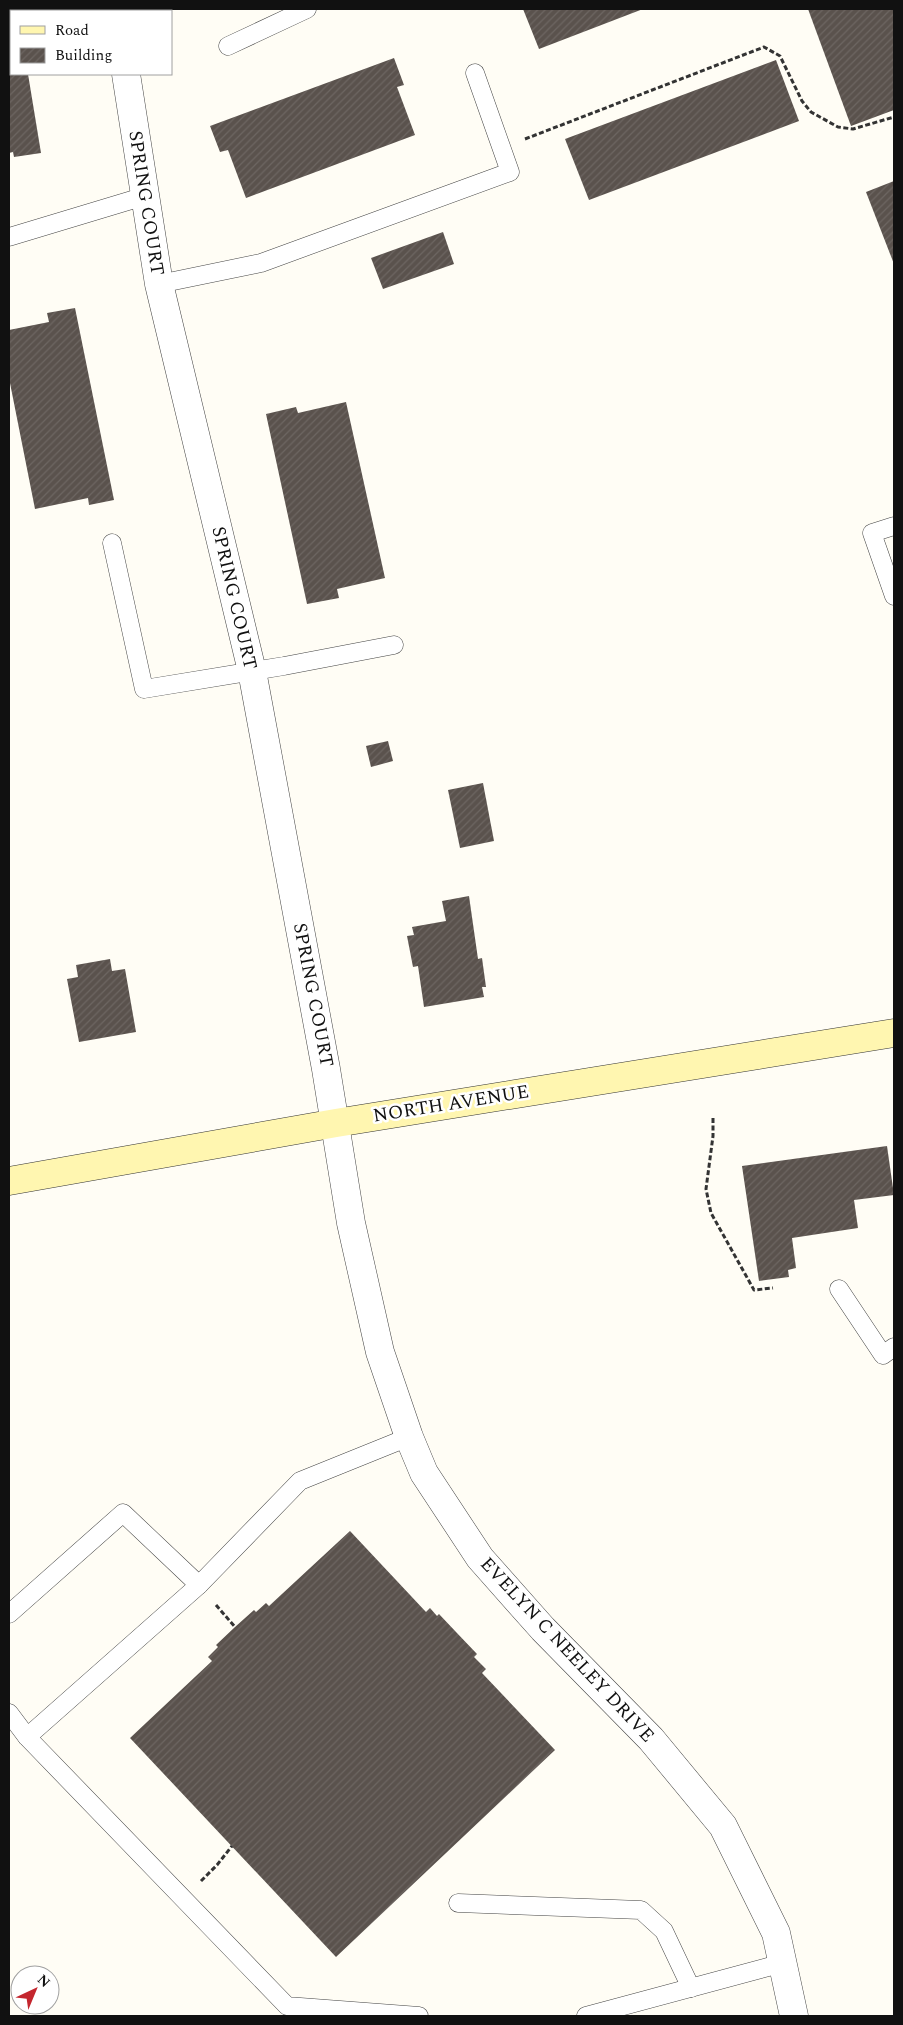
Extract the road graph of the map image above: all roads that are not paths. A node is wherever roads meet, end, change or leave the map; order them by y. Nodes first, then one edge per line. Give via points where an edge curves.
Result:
1 (307, 9) edge
2 (228, 46) dead end
3 (475, 73) dead end
4 (126, 75) edge
5 (145, 196) junction
6 (9, 237) edge
7 (159, 284) junction
8 (894, 526) edge
9 (112, 543) dead end
10 (894, 596) edge
11 (394, 645) dead end
12 (252, 671) junction
13 (894, 1033) edge
14 (336, 1123) junction
15 (9, 1181) edge
16 (839, 1289) dead end
17 (894, 1347) edge
18 (409, 1437) junction
19 (199, 1585) junction
20 (9, 1614) edge
21 (9, 1713) edge
22 (28, 1738) junction
23 (458, 1903) dead end
24 (783, 1963) junction
25 (691, 1988) junction
26 (419, 2016) edge
27 (586, 2016) edge
28 (794, 2016) edge

1 - 2 lane
3 - 7 lane via 510,172 261,263
4 - 5 street, SPRING COURT
5 - 6 lane
5 - 7 street, SPRING COURT
7 - 12 street, SPRING COURT
8 - 10 lane via 872,533
9 - 12 lane via 144,689
11 - 12 lane
12 - 14 street, SPRING COURT
13 - 14 main road, NORTH AVENUE
14 - 15 main road, NORTH AVENUE
14 - 18 street, EVELYN C NEELEY DRIVE via 351,1223 380,1352
16 - 17 lane via 883,1355
18 - 19 lane via 300,1480
18 - 24 street, EVELYN C NEELEY DRIVE via 424,1473 480,1558 543,1629 651,1739 722,1826 776,1933
19 - 20 lane via 123,1514
19 - 22 lane
21 - 22 lane
22 - 26 lane via 287,2006
23 - 25 lane via 641,1910 664,1931
24 - 25 lane
24 - 28 street, EVELYN C NEELEY DRIVE
25 - 27 lane

